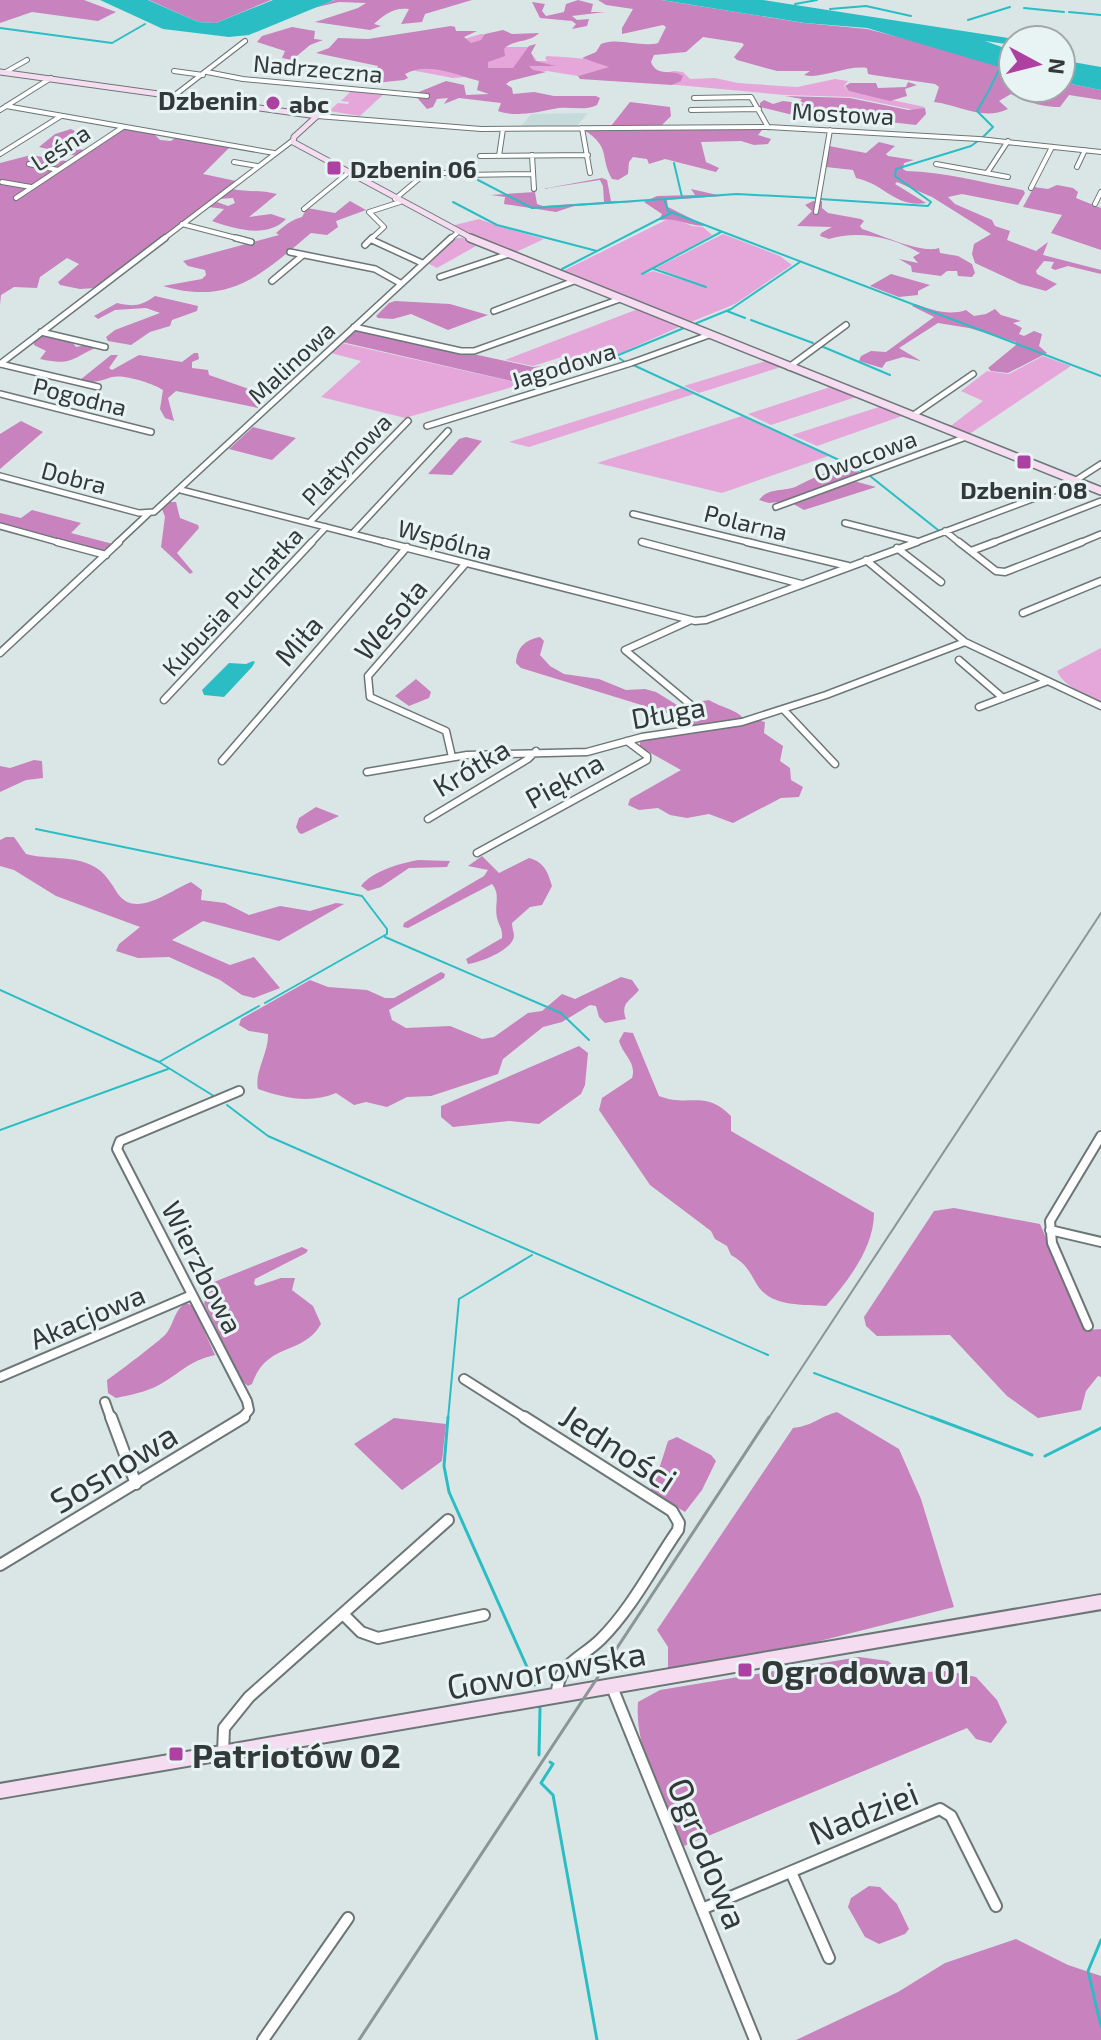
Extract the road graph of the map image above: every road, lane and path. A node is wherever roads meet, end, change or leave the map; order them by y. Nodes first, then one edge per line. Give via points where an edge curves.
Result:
1 (245, 41) dead end
2 (27, 60) dead end
3 (174, 71) dead end
4 (2, 73) edge
5 (205, 74) junction
6 (51, 78) junction
7 (175, 95) junction
8 (427, 96) dead end
9 (694, 98) dead end
10 (6, 106) junction
11 (759, 109) junction
12 (0, 110) edge
13 (691, 110) dead end
14 (61, 116) junction
15 (317, 116) junction
16 (123, 127) junction
17 (768, 127) junction
18 (582, 128) junction
19 (503, 129) junction
20 (830, 130) junction
21 (292, 141) junction
22 (1008, 141) junction
23 (1052, 147) junction
24 (1085, 150) junction
25 (1101, 152) edge
26 (274, 153) junction
27 (0, 154) edge
28 (532, 155) junction
29 (588, 155) junction
30 (480, 156) dead end
31 (499, 156) junction
32 (234, 162) dead end
33 (29, 164) dead end
34 (936, 164) dead end
35 (257, 166) junction
36 (1077, 167) dead end
37 (58, 170) junction
38 (348, 173) junction
39 (590, 173) dead end
40 (987, 173) junction
41 (533, 174) junction
42 (1008, 177) dead end
43 (2, 182) edge
44 (31, 187) junction
45 (1031, 188) dead end
46 (534, 189) dead end
47 (1101, 192) edge
48 (16, 198) dead end
49 (397, 201) junction
50 (1095, 204) dead end
51 (304, 209) dead end
52 (816, 212) dead end
53 (182, 224) junction
54 (457, 233) junction
55 (372, 240) junction
56 (251, 242) dead end
57 (365, 245) dead end
58 (290, 252) dead end
59 (509, 254) junction
60 (303, 255) junction
61 (422, 263) junction
62 (440, 277) dead end
63 (272, 281) dead end
64 (574, 281) junction
65 (400, 283) junction
66 (620, 299) junction
67 (494, 311) dead end
68 (846, 325) dead end
69 (354, 327) junction
70 (41, 332) junction
71 (709, 335) junction
72 (105, 347) dead end
73 (0, 364) edge
74 (789, 367) junction
75 (973, 374) dead end
76 (98, 387) dead end
77 (0, 394) edge
78 (912, 416) junction
79 (408, 421) dead end
80 (427, 426) dead end
81 (448, 431) dead end
82 (151, 432) dead end
83 (966, 437) junction
84 (1101, 464) edge
85 (0, 476) edge
86 (1077, 481) junction
87 (181, 490) junction
88 (1101, 491) edge
89 (1101, 501) edge
90 (776, 507) dead end
91 (148, 514) junction
92 (633, 514) dead end
93 (310, 522) junction
94 (845, 523) dead end
95 (0, 526) edge
96 (326, 527) junction
97 (945, 531) junction
98 (353, 533) junction
99 (1101, 534) edge
100 (916, 541) junction
101 (642, 542) dead end
102 (407, 547) junction
103 (897, 548) junction
104 (971, 551) junction
105 (106, 555) junction
106 (866, 560) junction
107 (466, 563) junction
108 (850, 566) junction
109 (1101, 581) edge
110 (941, 582) dead end
111 (801, 584) junction
112 (1023, 613) dead end
113 (689, 621) junction
114 (965, 642) junction
115 (0, 653) edge
116 (959, 660) dead end
117 (1048, 681) junction
118 (1003, 698) junction
119 (164, 700) dead end
120 (691, 705) dead end
121 (1101, 706) edge
122 (979, 707) dead end
123 (783, 709) junction
124 (627, 741) junction
125 (536, 751) junction
126 (452, 757) junction
127 (222, 761) dead end
128 (835, 764) dead end
129 (367, 772) dead end
130 (428, 819) dead end
131 (477, 853) dead end
132 (239, 1091) dead end
133 (1101, 1136) edge
134 (1050, 1230) junction
135 (1101, 1242) edge
136 (192, 1295) junction
137 (1088, 1326) dead end
138 (0, 1377) edge
139 (464, 1379) dead end
140 (105, 1402) dead end
141 (249, 1410) joint
142 (136, 1484) junction
143 (448, 1520) dead end
144 (0, 1565) edge
145 (1101, 1602) edge
146 (343, 1614) junction
147 (484, 1615) dead end
148 (612, 1687) junction
149 (557, 1696) junction
150 (223, 1753) junction
151 (0, 1791) edge
152 (791, 1872) junction
153 (996, 1906) dead end
154 (702, 1909) junction
155 (348, 1918) dead end
156 (829, 1958) dead end
157 (263, 2040) edge
158 (755, 2040) edge

1 - 5 street
2 - 4 street
3 - 5 street, Nadrzeczna
4 - 6 street
5 - 7 street
5 - 8 street, Nadrzeczna
6 - 7 street
6 - 10 street
7 - 15 street
9 - 11 street via 750,97
10 - 12 street
10 - 14 street
11 - 13 street
11 - 17 street
14 - 16 street
14 - 27 street
15 - 19 street, Mostowa
15 - 21 street
16 - 26 street
16 - 37 street, Leśna
17 - 18 street, Mostowa
17 - 20 street, Mostowa
18 - 19 street, Mostowa
18 - 29 street
19 - 31 street
20 - 22 street, Mostowa
20 - 52 street
21 - 26 street
21 - 38 street
22 - 23 street, Mostowa
22 - 40 street
23 - 24 street, Mostowa
23 - 45 street
24 - 25 street, Mostowa
24 - 36 street
26 - 35 street
28 - 29 street
28 - 31 street
28 - 41 street
29 - 39 street
30 - 31 street
32 - 35 street
33 - 37 street
34 - 40 street
35 - 53 street
37 - 44 street, Leśna
38 - 49 street
38 - 51 street
40 - 42 street
41 - 46 street
41 - 49 street via 428,171
43 - 44 street
44 - 48 street, Leśna
47 - 50 street
49 - 54 street
49 - 55 street via 369,212 384,227
53 - 56 street
53 - 70 street
54 - 59 street
54 - 61 street, Malinowa
55 - 57 street
55 - 61 street
58 - 60 street
59 - 62 street
59 - 64 street
60 - 63 street
60 - 65 street via 375,269
61 - 65 street, Malinowa
64 - 66 street
64 - 67 street
65 - 69 street, Malinowa
66 - 69 street via 474,351
66 - 71 street
68 - 74 street
69 - 87 street, Malinowa
70 - 72 street
70 - 73 street
71 - 74 street
71 - 80 street, Jagodowa
73 - 76 street
74 - 78 street
75 - 78 street
77 - 82 street, Pogodna
78 - 83 street
79 - 93 street, Platynowa
81 - 98 street
83 - 86 street
83 - 90 street, Owocowa
84 - 86 street
85 - 91 street, Dobra
86 - 88 street
86 - 97 street
87 - 91 street, Malinowa
87 - 93 street, Wspólna
89 - 104 street
91 - 105 street, Malinowa
92 - 108 street, Polarna
93 - 96 street, Wspólna
94 - 100 street
95 - 105 street
96 - 98 street, Wspólna
96 - 119 street, Kubusia Puchatka
97 - 100 street
97 - 104 street
98 - 102 street, Wspólna
99 - 104 street via 1005,572
100 - 103 street
101 - 111 street
102 - 107 street, Wspólna
102 - 127 street, Miła
103 - 106 street
103 - 110 street
105 - 115 street, Malinowa
106 - 108 street
106 - 114 street
107 - 113 street, Wspólna
107 - 126 street, Wesoła via 368,676 370,697 446,731
108 - 111 street
109 - 112 street
111 - 113 street via 706,620
113 - 120 street via 625,650
114 - 117 street
114 - 123 street, Długa
116 - 118 street
117 - 118 street
117 - 121 street
118 - 122 street
123 - 124 street, Długa via 742,722
123 - 128 street
124 - 125 street, Długa via 587,752
124 - 131 street, Piękna via 647,760
125 - 126 street, Długa
125 - 130 street, Krótka
126 - 129 street, Długa
132 - 136 street, Wierzbowa via 118,1145
133 - 134 street via 1050,1221
134 - 135 street
134 - 137 street
136 - 138 street, Akacjowa
136 - 141 street, Wierzbowa
139 - 149 street, Jedności via 672,1511 679,1523 606,1633 561,1669
140 - 142 street
141 - 142 street, Sosnowa via 242,1421
142 - 144 street, Sosnowa
143 - 146 street
145 - 148 street, Goworowska
146 - 147 street via 361,1632 378,1638
146 - 150 street via 270,1675 229,1719 222,1733
148 - 149 street, Goworowska
148 - 154 street, Ogrodowa
149 - 150 street, Goworowska
150 - 151 street, Goworowska
152 - 153 street, Nadziei via 940,1809 951,1816
152 - 154 street, Nadziei
152 - 156 street
154 - 158 street, Ogrodowa
155 - 157 street

